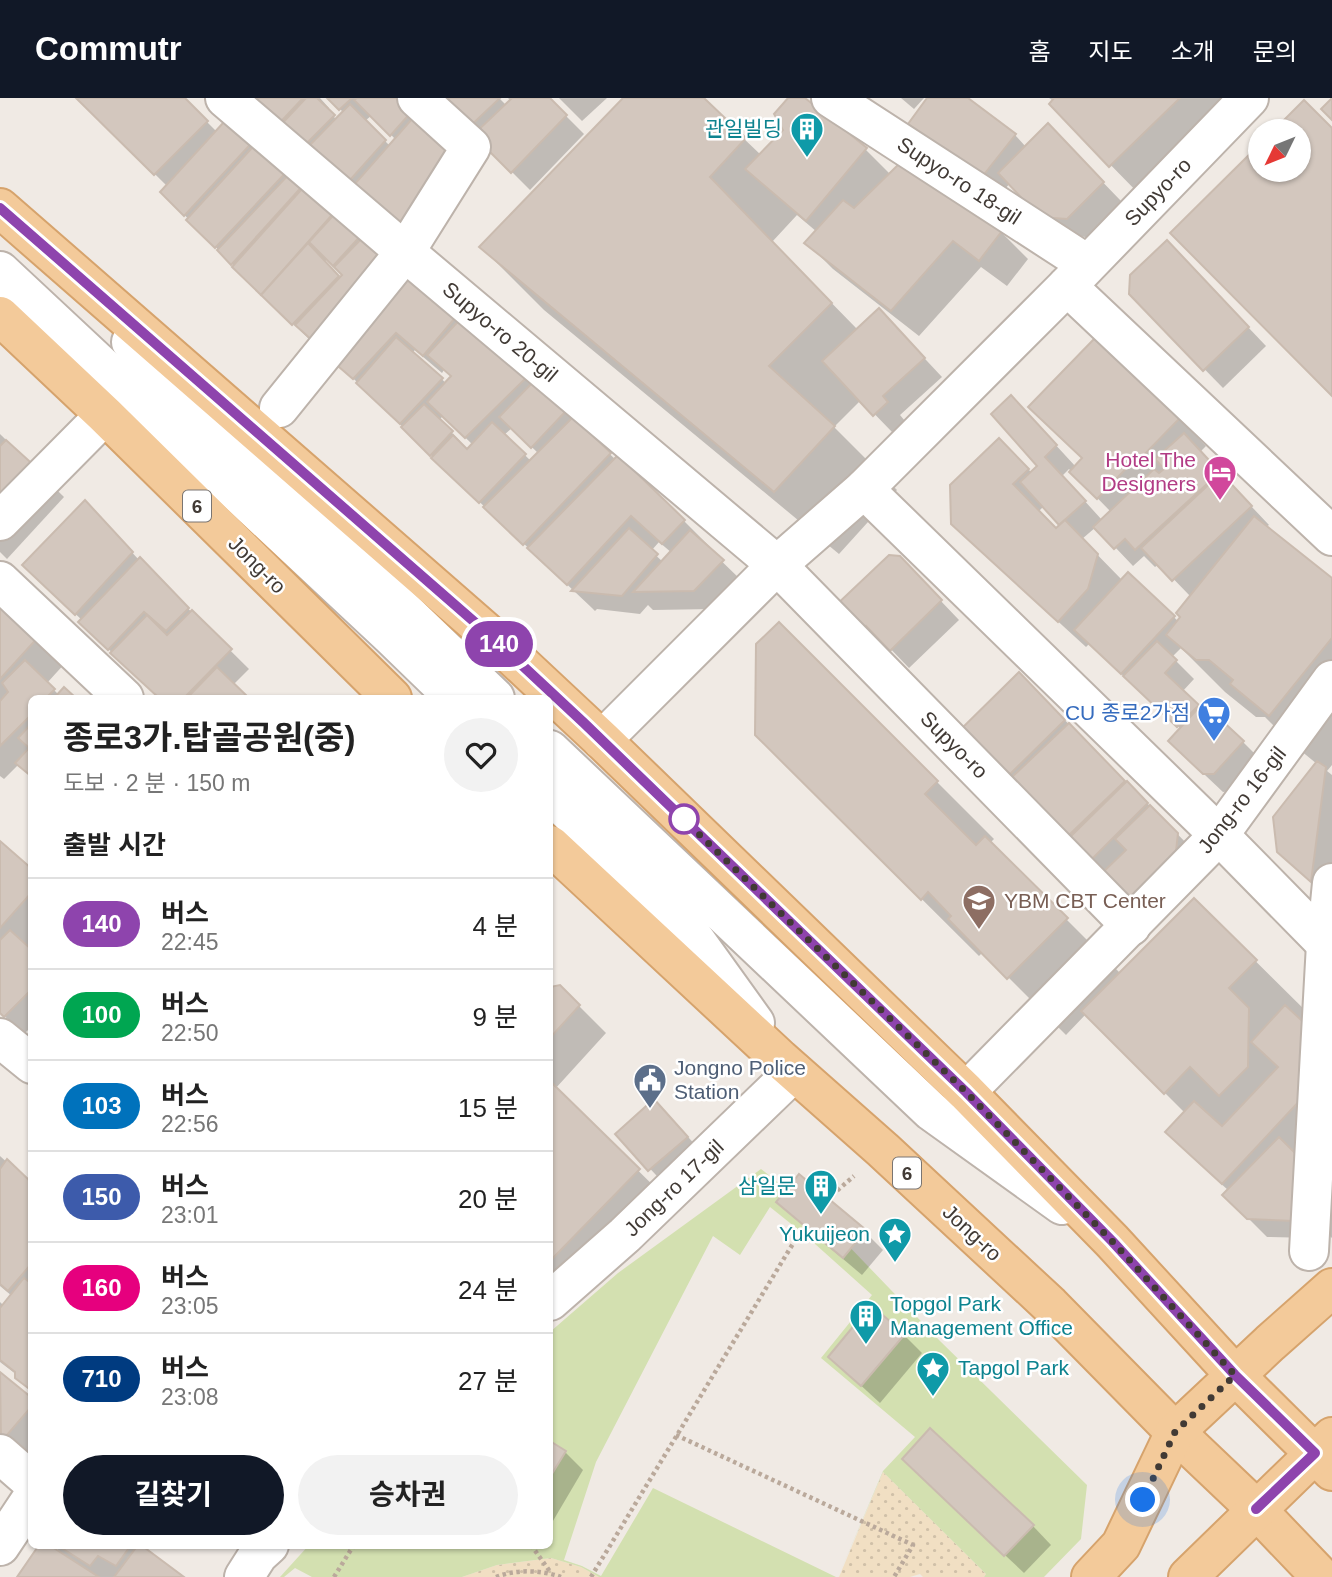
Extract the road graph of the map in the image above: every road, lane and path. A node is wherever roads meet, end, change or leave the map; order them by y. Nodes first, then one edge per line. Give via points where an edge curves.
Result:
1 (225, 98) edge
2 (417, 98) edge
3 (831, 98) edge
4 (1248, 98) edge
5 (11, 217) edge
6 (405, 252) junction
7 (0, 271) edge
8 (1077, 275) junction
9 (0, 316) edge
10 (279, 408) dead end
11 (105, 415) junction
12 (864, 489) junction
13 (0, 521) edge
14 (1332, 536) edge
15 (776, 565) junction
16 (0, 581) edge
17 (1332, 680) edge
18 (121, 695) edge
19 (389, 695) edge
20 (452, 695) edge
21 (492, 695) edge
22 (602, 740) junction
23 (553, 753) edge
24 (553, 796) edge
25 (1219, 835) junction
26 (553, 848) edge
27 (1332, 883) edge
28 (1131, 926) junction
29 (1329, 947) edge
30 (0, 1038) edge
31 (28, 1061) edge
32 (787, 1066) junction
33 (966, 1092) junction
34 (797, 1237) dead end
35 (1112, 1241) junction
36 (1309, 1251) dead end
37 (1332, 1288) edge
38 (553, 1298) edge
39 (1332, 1312) edge
40 (1235, 1375) junction
41 (1175, 1432) junction
42 (676, 1435) junction
43 (0, 1454) edge
44 (1326, 1454) edge
45 (28, 1478) edge
46 (28, 1504) edge
47 (1256, 1509) junction
48 (0, 1546) edge
49 (351, 1549) edge
50 (534, 1549) edge
51 (1332, 1562) edge
52 (552, 1574) junction
53 (334, 1577) edge
54 (496, 1577) edge
55 (561, 1577) edge
56 (590, 1577) edge
57 (894, 1577) edge
58 (1091, 1577) edge
59 (1188, 1577) edge
60 (1321, 1577) edge

1 - 6 street, Supyo-ro 20-gil
2 - 6 street via 471,147
3 - 8 street, Supyo-ro 18-gil
4 - 8 street, Supyo-ro
5 - 21 street via 210,424
5 - 22 main road via 494,639
6 - 10 street
6 - 15 street, Supyo-ro 20-gil
7 - 20 street
8 - 12 street, Supyo-ro
8 - 14 street
9 - 11 main road, Jong-ro / 6
11 - 13 street
11 - 19 main road, Jong-ro / 6
12 - 15 street, Supyo-ro
12 - 25 street
15 - 22 street, Supyo-ro
15 - 28 street, Supyo-ro
16 - 18 street
17 - 25 street, Jong-ro 16-gil
22 - 33 main road
23 - 35 street via 931,1111
24 - 32 street via 694,938
25 - 28 street, Jong-ro 16-gil
25 - 29 street
26 - 32 main road, Jong-ro / 6
27 - 29 street
28 - 33 street, Jong-ro 16-gil
29 - 36 street
30 - 31 street
32 - 38 street, Jong-ro 17-gil via 625,1236
32 - 41 main road, Jong-ro / 6 via 1040,1296
33 - 35 main road
34 - 42 path
35 - 40 main road
37 - 40 main road
39 - 40 street
40 - 41 main road
40 - 44 main road
41 - 47 main road, Jong-ro / 6
41 - 58 main road via 1121,1545
42 - 56 path
42 - 57 path via 913,1545
43 - 45 street
44 - 47 main road
46 - 48 street
47 - 51 street
47 - 59 main road
47 - 60 main road, Jong-ro / 6
49 - 53 path
50 - 52 path
52 - 54 path via 528,1571
52 - 55 path

